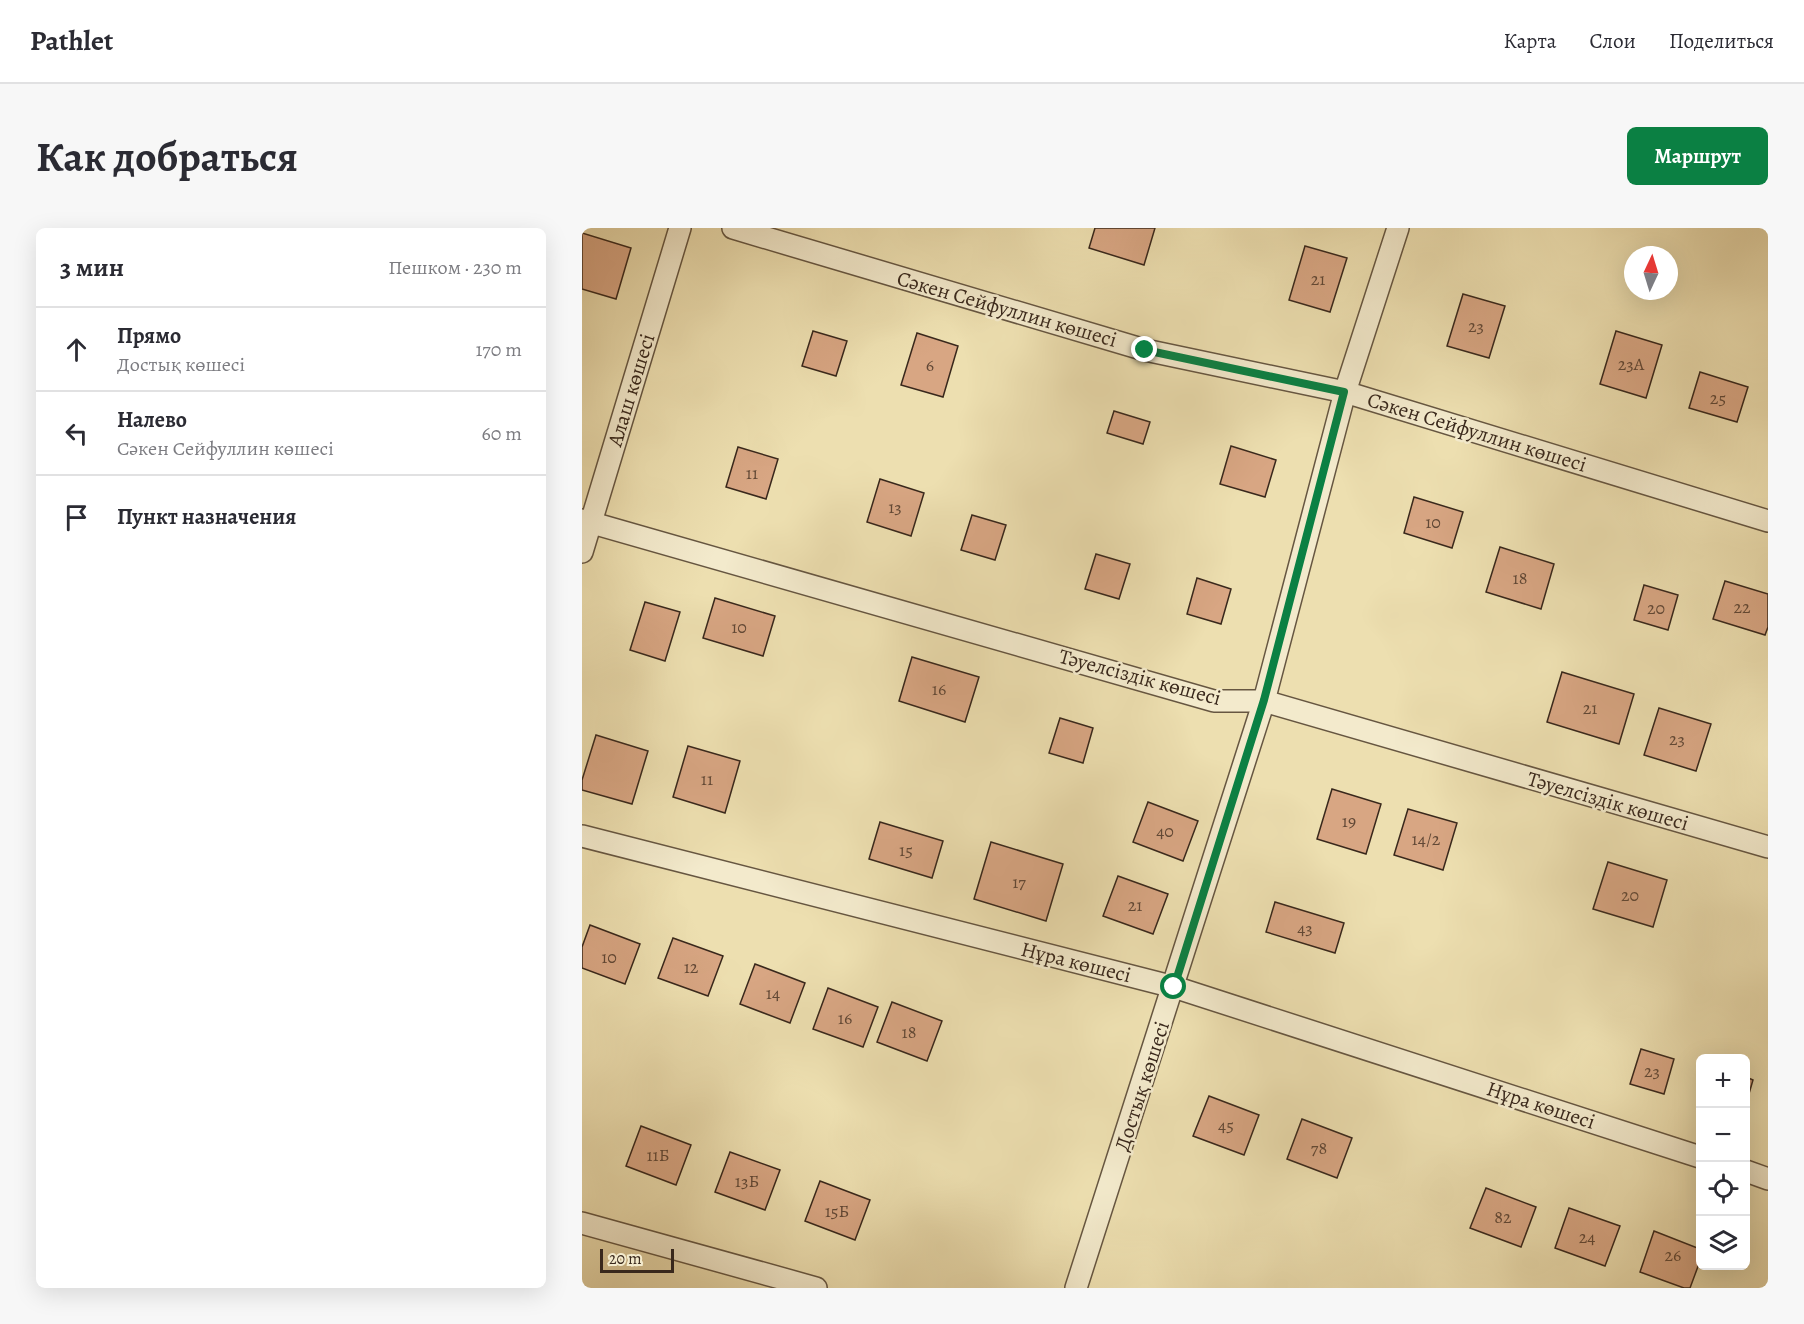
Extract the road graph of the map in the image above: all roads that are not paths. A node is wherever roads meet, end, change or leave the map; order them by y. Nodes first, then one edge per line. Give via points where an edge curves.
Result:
1 (680, 228) edge
2 (733, 228) edge
3 (1398, 228) edge
4 (1344, 392) junction
5 (587, 521) edge
6 (1768, 521) edge
7 (582, 552) edge
8 (1264, 700) junction
9 (582, 836) edge
10 (1768, 847) edge
11 (1174, 987) junction
12 (1696, 1155) edge
13 (1750, 1173) edge
14 (1768, 1179) edge
15 (582, 1223) edge
16 (816, 1288) edge
17 (1077, 1288) edge

1 - 5 street, Алаш көшесі
2 - 4 street, Сәкен Сейфуллин көшесі via 1145,350
3 - 4 street, Достық көшесі
4 - 6 street, Сәкен Сейфуллин көшесі
4 - 8 street, Достық көшесі
5 - 7 street, Алаш көшесі
5 - 8 street, Тәуелсіздік көшесі via 1214,701
8 - 10 street, Тәуелсіздік көшесі
8 - 11 street, Достық көшесі
9 - 11 street, Нұра көшесі
11 - 12 street, Нұра көшесі
11 - 17 street, Достық көшесі
13 - 14 street
15 - 16 street

